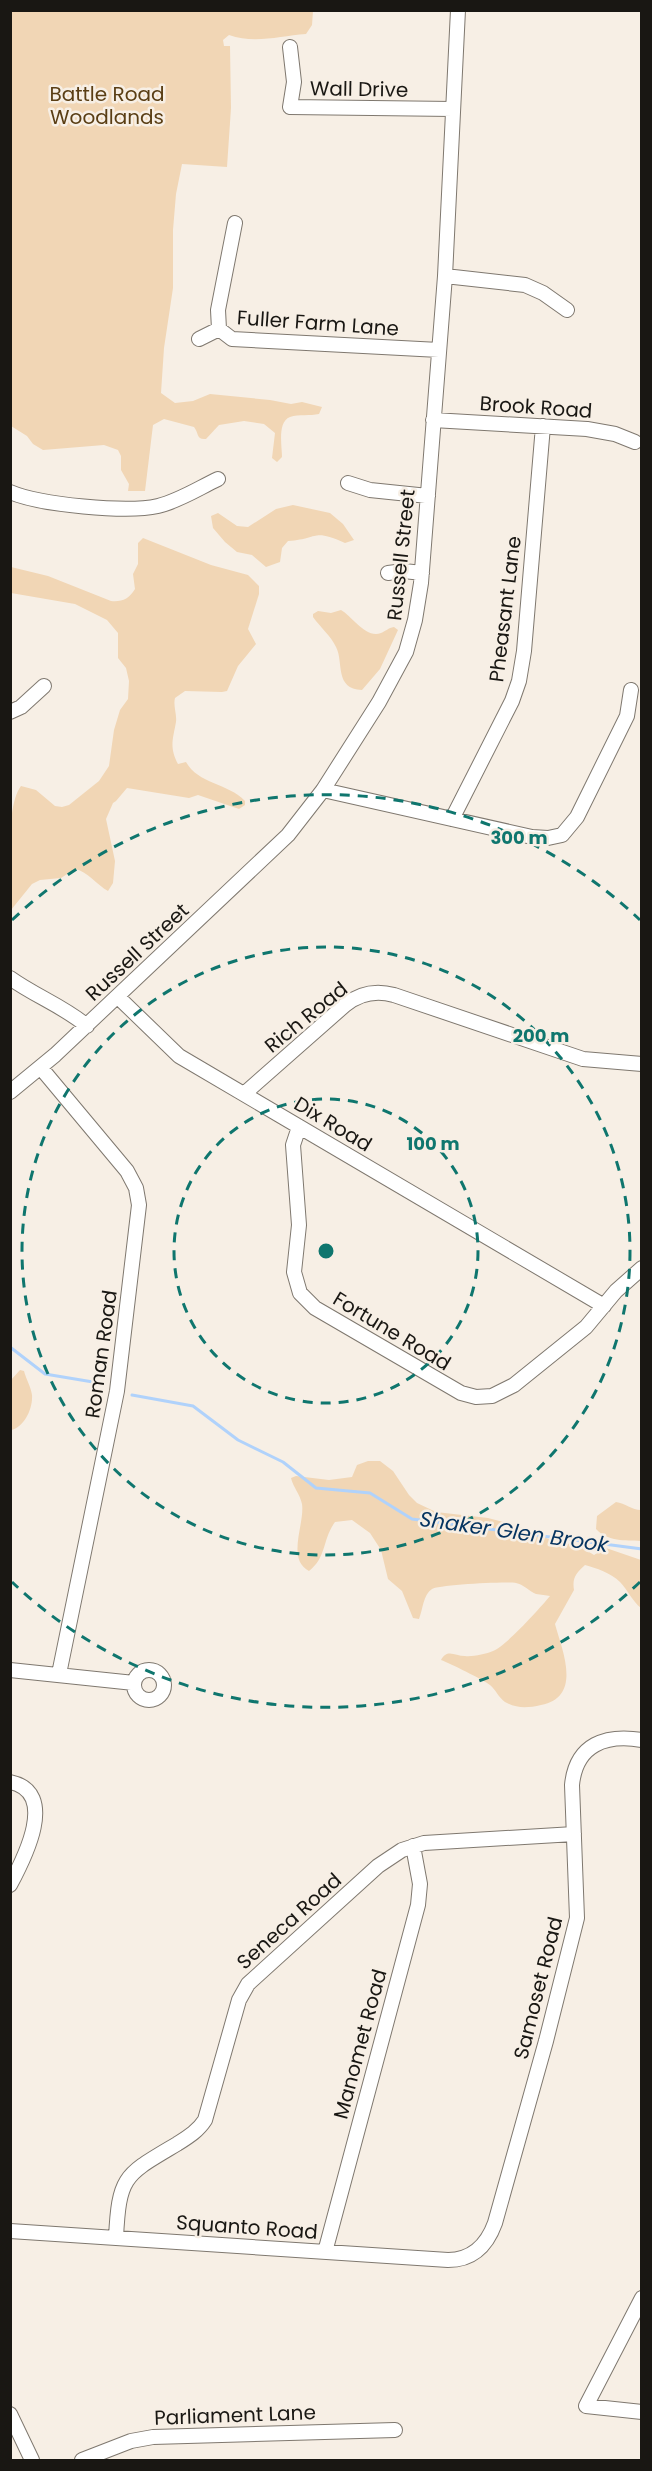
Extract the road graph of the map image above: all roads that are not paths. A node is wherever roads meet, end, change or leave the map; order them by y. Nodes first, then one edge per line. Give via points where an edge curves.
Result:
1 (458, 10) edge
2 (290, 47) dead end
3 (453, 109) junction
4 (235, 223) dead end
5 (445, 276) junction
6 (567, 310) dead end
7 (219, 329) junction
8 (199, 339) dead end
9 (439, 350) junction
10 (433, 420) junction
11 (543, 426) junction
12 (635, 442) dead end
13 (218, 479) dead end
14 (348, 483) dead end
15 (10, 492) edge
16 (428, 495) junction
17 (388, 573) dead end
18 (422, 573) junction
19 (44, 686) dead end
20 (631, 690) dead end
21 (10, 712) edge
22 (323, 790) junction
23 (452, 819) junction
24 (10, 978) edge
25 (118, 997) junction
26 (87, 1026) junction
27 (642, 1064) edge
28 (41, 1068) junction
29 (10, 1092) edge
30 (244, 1094) junction
31 (299, 1127) junction
32 (642, 1268) edge
33 (603, 1306) junction
34 (10, 1670) edge
35 (59, 1674) junction
36 (134, 1683) dead end
37 (642, 1740) edge
38 (10, 1782) edge
39 (574, 1834) junction
40 (413, 1846) junction
41 (10, 1885) edge
42 (10, 2231) edge
43 (116, 2238) junction
44 (478, 2250) joint
45 (325, 2252) junction
46 (642, 2298) edge
47 (642, 2412) edge
48 (10, 2414) edge
49 (394, 2430) dead end
50 (32, 2460) edge
51 (82, 2460) edge

1 - 3 street, Russell Street
2 - 3 street, Wall Drive via 294,82 290,107
3 - 5 street, Russell Street
4 - 7 street via 218,310
5 - 6 street via 525,285
5 - 9 street, Russell Street
7 - 8 street, Fuller Farm Lane
7 - 9 street, Fuller Farm Lane via 232,339
9 - 10 street, Russell Street
10 - 11 street, Brook Road
10 - 16 street, Russell Street
11 - 12 street, Brook Road via 602,431
11 - 23 street, Pheasant Lane via 519,681
13 - 15 street via 168,503 144,508 45,502
14 - 16 street via 370,490
16 - 18 street, Russell Street
17 - 18 street
18 - 22 street, Russell Street via 414,626 400,664
19 - 21 street
20 - 23 street via 627,716 566,832 557,837 532,837
22 - 23 street
22 - 25 street, Russell Street via 277,847
24 - 26 street
25 - 26 street, Russell Street
25 - 30 street, Dix Road via 174,1053
26 - 28 street, Russell Street
27 - 30 street, Rich Road via 583,1059 375,992 345,1005
28 - 29 street, Russell Street
28 - 35 street, Roman Road via 128,1171 139,1205 116,1400
30 - 31 street, Dix Road
31 - 33 street, Dix Road
31 - 33 street, Fortune Road via 293,1144 299,1218 294,1272 300,1293 315,1308 444,1384 476,1397 500,1393 586,1327
32 - 33 street
34 - 35 street
35 - 36 street
37 - 39 street, Samoset Road via 606,1739 582,1756 573,1780
38 - 41 street via 31,1794 35,1811 25,1856
39 - 40 street, Seneca Road
39 - 44 street, Samoset Road via 575,1928 495,2223
40 - 43 street, Seneca Road via 382,1863 252,1979 239,2001 206,2120 194,2133 128,2176 119,2196
40 - 45 street, Manomet Road via 420,1884 418,1905
42 - 43 street, Squanto Road
43 - 45 street, Squanto Road
44 - 45 street, Squanto Road via 465,2258 448,2260
46 - 47 street via 586,2406
48 - 50 street
49 - 51 street, Parliament Lane via 153,2437 130,2441

